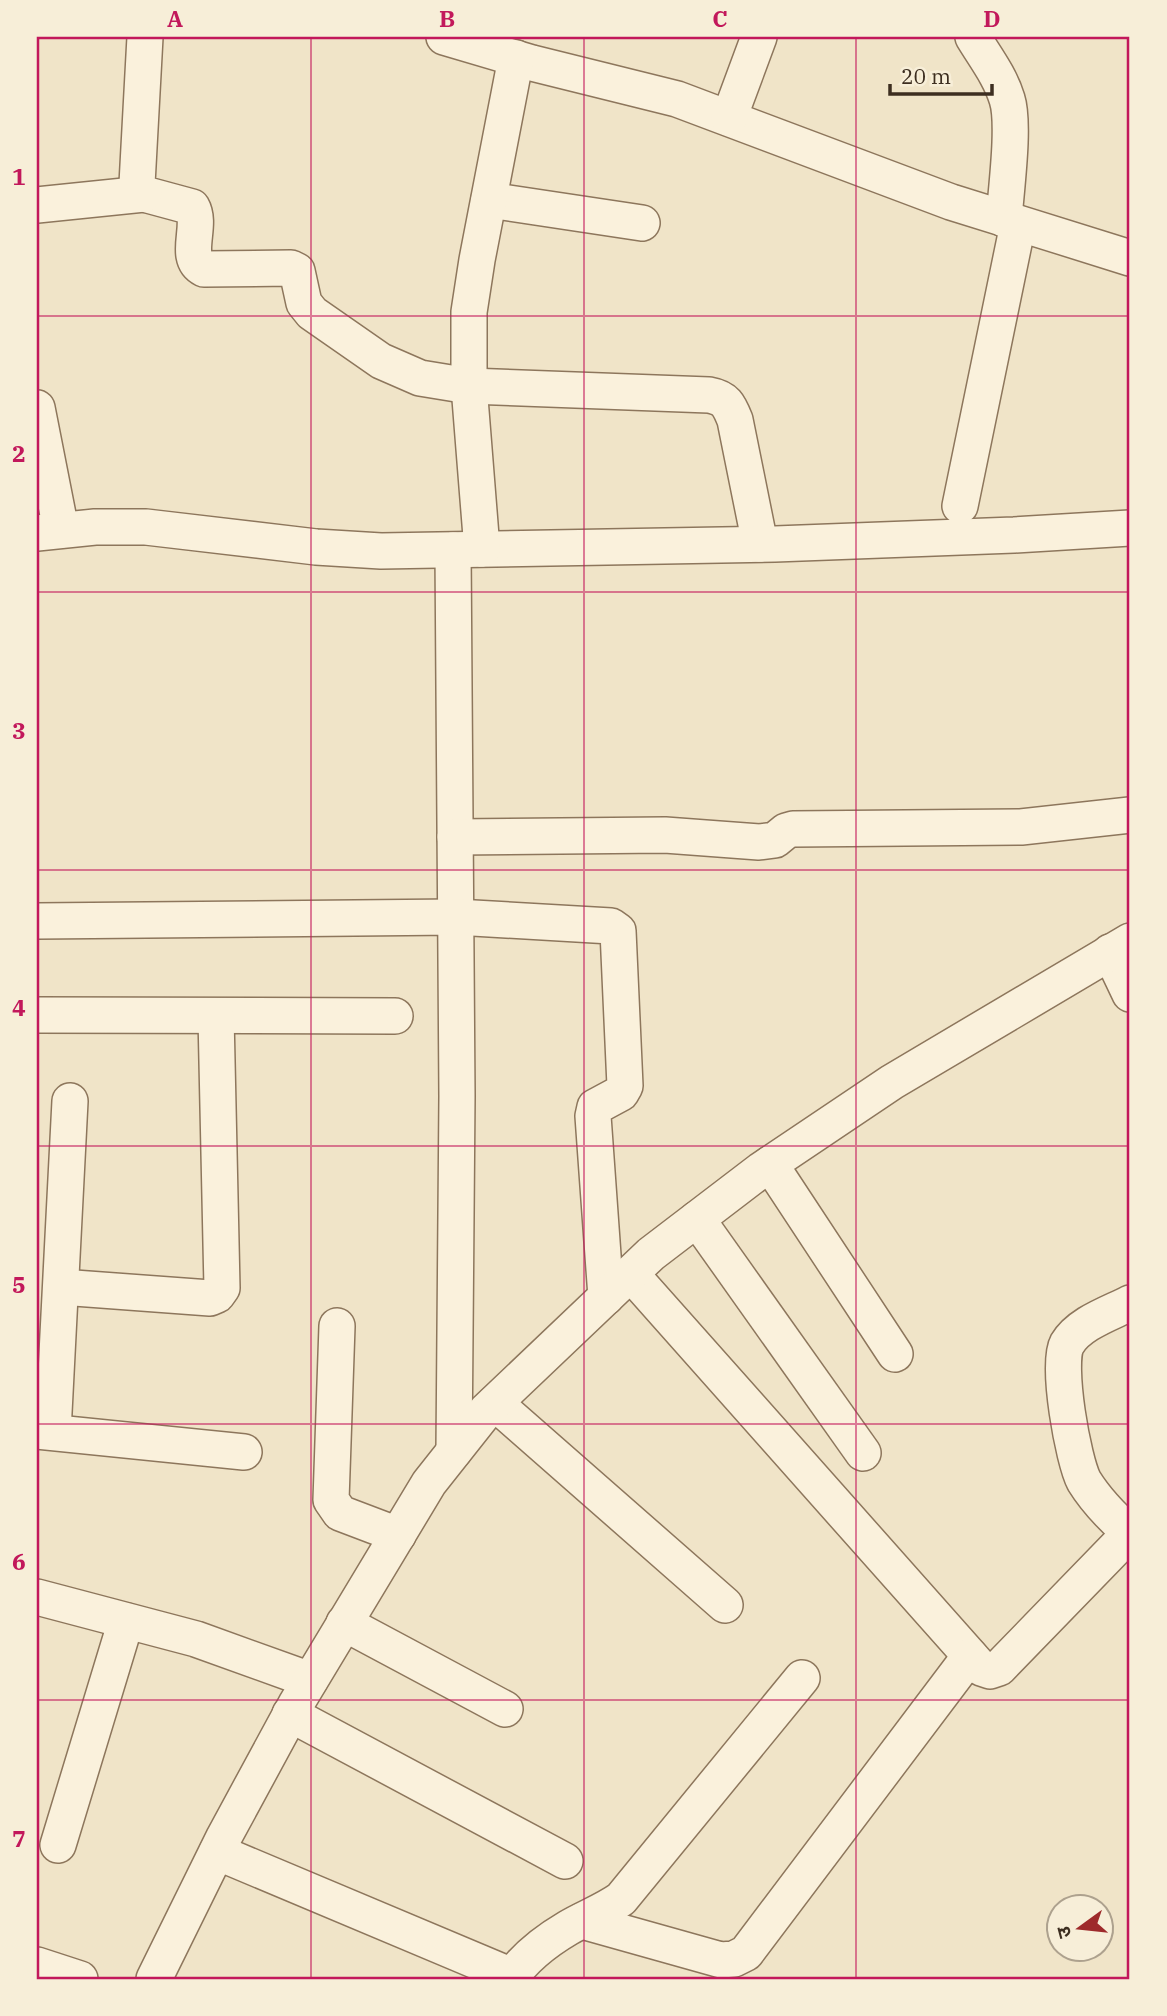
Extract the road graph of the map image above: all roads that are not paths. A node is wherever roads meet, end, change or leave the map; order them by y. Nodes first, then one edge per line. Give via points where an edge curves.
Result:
1 (145, 37) edge
2 (444, 37) edge
3 (758, 37) edge
4 (972, 37) edge
5 (516, 58) junction
6 (729, 118) junction
7 (144, 194) junction
8 (489, 200) junction
9 (37, 205) edge
10 (1011, 221) junction
11 (642, 223) dead end
12 (1130, 258) edge
13 (470, 386) junction
14 (39, 427) edge
15 (960, 506) dead end
16 (1130, 528) edge
17 (49, 532) edge
18 (760, 544) junction
19 (468, 550) junction
20 (1130, 815) edge
21 (455, 837) junction
22 (456, 917) junction
23 (37, 921) edge
24 (1120, 946) edge
25 (1130, 994) edge
26 (37, 1015) edge
27 (216, 1016) junction
28 (395, 1016) dead end
29 (70, 1101) dead end
30 (770, 1164) junction
31 (697, 1219) junction
32 (631, 1274) junction
33 (61, 1287) junction
34 (606, 1297) junction
35 (1130, 1303) edge
36 (337, 1325) dead end
37 (895, 1354) dead end
38 (495, 1402) junction
39 (45, 1431) edge
40 (454, 1451) junction
41 (244, 1452) dead end
42 (863, 1453) dead end
43 (1130, 1533) edge
44 (398, 1535) junction
45 (37, 1597) edge
46 (724, 1605) dead end
47 (127, 1621) junction
48 (344, 1623) junction
49 (970, 1656) junction
50 (802, 1678) dead end
51 (310, 1680) junction
52 (505, 1709) dead end
53 (290, 1714) junction
54 (58, 1845) dead end
55 (217, 1852) junction
56 (565, 1861) dead end
57 (582, 1921) junction
58 (37, 1965) edge
59 (511, 1978) edge
60 (80, 1979) edge
61 (154, 1979) edge

1 - 7 street via 136,184
2 - 5 street
3 - 6 street
4 - 10 street via 1008,102
5 - 6 street via 677,99
5 - 8 street
6 - 10 street via 899,184
7 - 9 street
7 - 13 street via 192,207 197,219 194,260 198,267 291,268 297,271 304,303 312,313 381,361 421,378
8 - 11 street
8 - 13 street via 470,312
10 - 12 street
10 - 15 street
13 - 18 street via 723,397 735,421
13 - 19 street
14 - 17 street
16 - 18 street
17 - 19 street via 146,527 316,547
18 - 19 street
19 - 21 street
20 - 21 street via 977,829 793,829 775,840 759,842 665,835
21 - 22 street
22 - 23 street
22 - 34 street via 611,926 618,931 625,1086 595,1107 593,1116
22 - 40 street
24 - 25 street
24 - 30 street via 892,1082
26 - 27 street
27 - 28 street
27 - 33 street via 222,1288 218,1296
29 - 33 street
30 - 31 street
30 - 37 street
31 - 32 street
31 - 42 street
32 - 34 street
32 - 49 street
33 - 39 street
34 - 38 street
35 - 43 street via 1084,1327 1067,1344 1062,1367 1082,1477 1099,1504
36 - 44 street via 331,1500 340,1513
38 - 40 street
38 - 46 street
39 - 41 street
40 - 44 street
43 - 49 street via 999,1668 981,1668
44 - 48 street
45 - 47 street
47 - 51 street via 196,1639
47 - 54 street
48 - 51 street
48 - 52 street
49 - 57 street via 746,1952 721,1960
50 - 57 street via 621,1899
51 - 53 street
53 - 55 street
53 - 56 street
55 - 59 street
55 - 61 street
57 - 59 street via 542,1945
58 - 60 street

